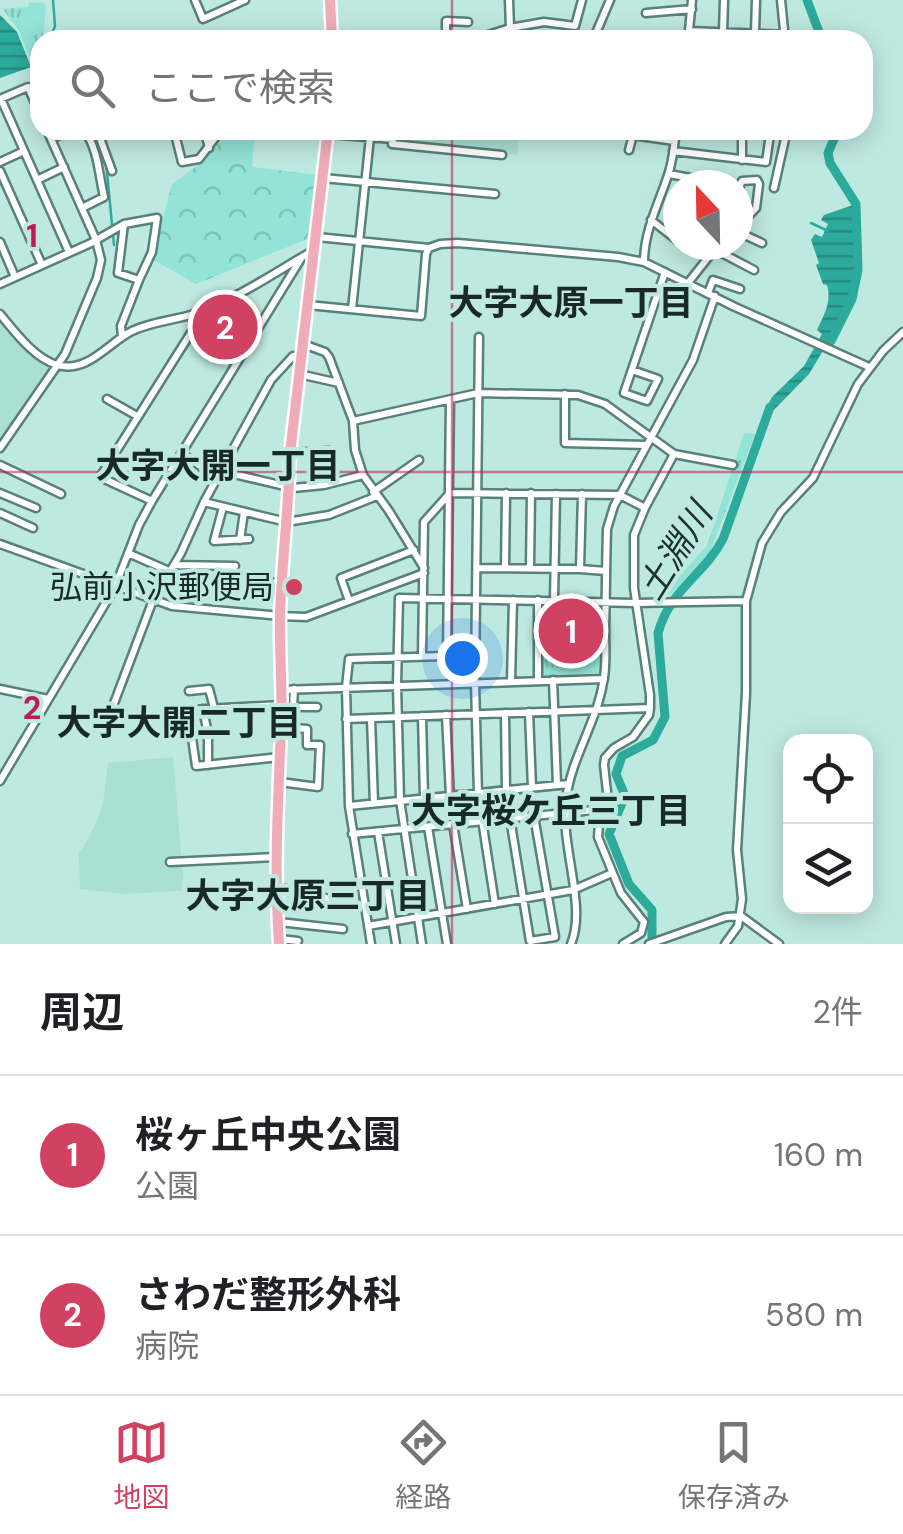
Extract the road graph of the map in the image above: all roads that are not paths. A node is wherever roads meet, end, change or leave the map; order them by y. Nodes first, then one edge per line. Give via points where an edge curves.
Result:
1 (194, 0) edge
2 (245, 0) edge
3 (330, 0) edge
4 (509, 0) edge
5 (582, 0) edge
6 (610, 0) edge
7 (724, 0) edge
8 (756, 0) edge
9 (781, 0) edge
10 (692, 5) edge
11 (646, 13) dead end
12 (468, 22) dead end
13 (510, 28) junction
14 (332, 30) edge
15 (446, 30) edge
16 (504, 30) edge
17 (600, 30) edge
18 (690, 30) edge
19 (723, 30) edge
20 (755, 30) edge
21 (784, 30) edge
22 (30, 92) edge
23 (0, 99) edge
24 (51, 140) edge
25 (90, 140) edge
26 (101, 140) edge
27 (176, 140) edge
28 (207, 140) edge
29 (214, 140) edge
30 (327, 140) edge
31 (370, 140) edge
32 (393, 140) edge
33 (632, 140) edge
34 (657, 140) edge
35 (675, 140) edge
36 (742, 140) edge
37 (769, 140) edge
38 (784, 140) edge
39 (674, 146) junction
40 (209, 148) junction
41 (629, 150) dead end
42 (24, 151) junction
43 (502, 155) dead end
44 (742, 160) junction
45 (0, 162) edge
46 (64, 167) junction
47 (670, 170) edge
48 (0, 171) edge
49 (112, 171) dead end
50 (323, 178) junction
51 (36, 180) junction
52 (753, 181) edge
53 (365, 182) junction
54 (774, 188) dead end
55 (663, 189) edge
56 (9, 191) junction
57 (495, 194) dead end
58 (0, 196) edge
59 (82, 208) junction
60 (753, 212) edge
61 (651, 220) junction
62 (124, 224) junction
63 (663, 230) edge
64 (753, 238) edge
65 (96, 240) junction
66 (359, 241) junction
67 (316, 243) junction
68 (762, 243) dead end
69 (1, 248) edge
70 (430, 248) junction
71 (69, 252) junction
72 (302, 257) junction
73 (706, 260) edge
74 (737, 260) edge
75 (644, 262) junction
76 (42, 265) junction
77 (754, 270) dead end
78 (664, 272) junction
79 (15, 277) junction
80 (139, 280) junction
81 (0, 284) edge
82 (688, 284) junction
83 (740, 289) dead end
84 (712, 294) junction
85 (308, 305) junction
86 (352, 309) junction
87 (206, 310) junction
88 (0, 314) edge
89 (903, 332) edge
90 (122, 337) junction
91 (480, 338) dead end
92 (302, 350) junction
93 (57, 365) junction
94 (869, 368) junction
95 (632, 370) junction
96 (300, 374) junction
97 (338, 383) junction
98 (478, 394) junction
99 (565, 394) junction
100 (107, 399) dead end
101 (450, 400) junction
102 (137, 416) junction
103 (353, 421) junction
104 (648, 442) junction
105 (0, 448) edge
106 (329, 451) dead end
107 (290, 453) junction
108 (181, 454) junction
109 (674, 454) junction
110 (419, 460) dead end
111 (0, 465) edge
112 (733, 465) dead end
113 (219, 474) junction
114 (363, 475) junction
115 (289, 488) junction
116 (477, 492) junction
117 (450, 493) junction
118 (506, 493) junction
119 (531, 493) junction
120 (0, 494) edge
121 (61, 494) dead end
122 (375, 494) junction
123 (556, 494) junction
124 (582, 494) junction
125 (620, 495) junction
126 (152, 501) junction
127 (204, 502) junction
128 (222, 507) junction
129 (36, 508) dead end
130 (645, 508) junction
131 (244, 512) junction
132 (0, 513) edge
133 (287, 522) junction
134 (33, 528) dead end
135 (0, 544) edge
136 (414, 550) junction
137 (128, 553) junction
138 (236, 566) dead end
139 (476, 568) junction
140 (505, 568) junction
141 (530, 568) junction
142 (555, 568) junction
143 (580, 570) junction
144 (169, 571) junction
145 (424, 571) junction
146 (606, 571) junction
147 (281, 583) junction
148 (115, 587) junction
149 (424, 598) junction
150 (448, 599) junction
151 (476, 599) junction
152 (153, 600) junction
153 (513, 600) junction
154 (538, 600) junction
155 (554, 600) junction
156 (349, 601) junction
157 (606, 601) junction
158 (746, 601) junction
159 (635, 603) junction
160 (280, 616) junction
161 (475, 655) junction
162 (422, 656) junction
163 (447, 656) junction
164 (398, 657) junction
165 (604, 678) junction
166 (553, 680) junction
167 (538, 681) junction
168 (475, 682) junction
169 (511, 682) junction
170 (396, 686) junction
171 (346, 687) junction
172 (0, 689) edge
173 (189, 690) dead end
174 (288, 690) junction
175 (48, 699) junction
176 (282, 705) junction
177 (202, 708) junction
178 (214, 708) junction
179 (317, 708) dead end
180 (650, 708) junction
181 (596, 710) junction
182 (554, 711) junction
183 (529, 712) junction
184 (504, 713) junction
185 (476, 714) junction
186 (446, 715) junction
187 (422, 716) junction
188 (397, 717) junction
189 (371, 718) junction
190 (346, 719) junction
191 (109, 724) dead end
192 (282, 727) junction
193 (280, 757) junction
194 (208, 765) junction
195 (0, 781) edge
196 (279, 782) junction
197 (568, 784) junction
198 (557, 786) junction
199 (532, 788) junction
200 (506, 790) junction
201 (478, 794) junction
202 (450, 796) junction
203 (424, 798) junction
204 (400, 800) junction
205 (374, 803) junction
206 (349, 806) junction
207 (605, 809) junction
208 (565, 812) junction
209 (534, 816) junction
210 (510, 818) junction
211 (481, 821) junction
212 (453, 824) junction
213 (428, 826) junction
214 (403, 829) junction
215 (378, 832) junction
216 (352, 834) junction
217 (276, 857) junction
218 (170, 862) dead end
219 (612, 873) junction
220 (276, 886) junction
221 (573, 890) junction
222 (548, 894) junction
223 (523, 899) junction
224 (348, 903) dead end
225 (495, 904) junction
226 (467, 909) junction
227 (442, 913) junction
228 (741, 916) junction
229 (418, 918) junction
230 (277, 922) junction
231 (393, 922) junction
232 (368, 926) junction
233 (343, 929) dead end
234 (298, 941) dead end
235 (278, 942) edge
236 (652, 943) edge
237 (371, 944) edge
238 (396, 944) edge
239 (422, 944) edge
240 (447, 944) edge
241 (571, 944) edge
242 (623, 944) edge
243 (725, 944) edge
244 (779, 944) edge

1 - 2 street via 203,19
3 - 14 main road
4 - 13 street
5 - 13 street via 575,26
6 - 17 street
7 - 19 street
8 - 20 street
9 - 21 street
10 - 11 street
10 - 18 street
12 - 15 street via 446,21
13 - 16 street
22 - 23 street
23 - 42 street
24 - 46 street
25 - 59 street via 104,197
26 - 49 street
27 - 40 street via 182,162
28 - 40 street
29 - 40 street
30 - 50 main road
31 - 53 street
32 - 43 street
33 - 41 street
34 - 39 street
35 - 39 street
36 - 44 street
37 - 44 street via 766,162
38 - 54 street
39 - 44 street
39 - 47 street
42 - 45 street
42 - 51 street
46 - 51 street
46 - 59 street
48 - 56 street
50 - 53 street
50 - 67 main road
51 - 71 street
52 - 60 street via 759,184
53 - 57 street
53 - 66 street
55 - 61 street
56 - 58 street
56 - 76 street
59 - 65 street
61 - 63 street
61 - 75 street
62 - 65 street
62 - 80 street via 118,272
62 - 80 street via 157,218
64 - 68 street
65 - 71 street
65 - 93 street via 102,260 97,278
66 - 67 street
66 - 70 street
66 - 86 street
67 - 72 street
67 - 85 main road
69 - 79 street
70 - 75 street via 458,243
70 - 86 street via 420,316
71 - 76 street
72 - 87 street
72 - 108 street
73 - 82 street
74 - 77 street
75 - 78 street
76 - 79 street
78 - 82 street
78 - 95 street
79 - 81 street
80 - 90 street
82 - 84 street
83 - 84 street via 713,280
84 - 94 street
84 - 104 street via 693,360
85 - 86 street
85 - 92 main road
87 - 90 street
87 - 102 street
88 - 93 street via 26,344
89 - 94 street
90 - 93 street via 96,357
91 - 98 street
92 - 96 main road
92 - 97 street via 325,352
92 - 113 street via 271,380
93 - 105 street
94 - 158 street via 813,478 766,533
95 - 95 street via 658,379 647,401 624,393
96 - 97 street
96 - 107 main road
97 - 103 street
98 - 99 street
98 - 101 street
98 - 116 street
99 - 104 street via 605,404
99 - 104 street via 565,443
100 - 102 street
101 - 103 street
101 - 117 street
102 - 126 street via 100,477
103 - 114 street
104 - 109 street
104 - 125 street
106 - 107 street
107 - 115 main road
108 - 113 street
108 - 126 street
109 - 112 street
109 - 130 street
110 - 122 street
111 - 121 street
113 - 115 street
113 - 127 street
114 - 115 street
114 - 122 street
115 - 133 main road
116 - 117 street
116 - 118 street
116 - 139 street
117 - 145 street via 424,522
117 - 150 street
118 - 119 street
118 - 140 street
119 - 123 street
119 - 141 street
120 - 129 street
122 - 133 street via 329,515
122 - 136 street
123 - 124 street
123 - 142 street
124 - 125 street
124 - 143 street
125 - 130 street
125 - 146 street via 607,529
126 - 137 street
127 - 128 street
127 - 144 street
128 - 131 street
128 - 131 street via 214,541 244,540
130 - 159 street via 634,535
131 - 133 street
132 - 134 street
133 - 147 main road
135 - 148 street
136 - 145 street
136 - 156 street via 341,578
137 - 144 street
137 - 148 street
138 - 144 street
139 - 140 street
139 - 151 street
140 - 141 street
141 - 142 street
142 - 143 street
142 - 155 street
143 - 146 street
144 - 147 street
144 - 152 street
145 - 149 street
145 - 156 street
146 - 157 street
147 - 160 main road
148 - 152 street
148 - 175 street
149 - 150 street
149 - 162 street
149 - 164 street via 398,598
150 - 151 street
150 - 163 street
151 - 153 street
151 - 161 street
152 - 160 street
152 - 191 street
153 - 154 street
153 - 169 street
154 - 155 street
154 - 167 street
155 - 157 street
156 - 160 street via 306,617
157 - 159 street
157 - 165 street
158 - 159 street
158 - 228 street via 736,850
159 - 180 street
160 - 174 main road
161 - 163 street
161 - 168 street
162 - 163 street
162 - 164 street
164 - 170 street
164 - 171 street via 349,659
165 - 166 street
165 - 181 street
166 - 167 street
166 - 182 street
167 - 169 street
168 - 169 street
168 - 170 street
168 - 185 street
170 - 171 street
170 - 188 street
171 - 174 street
171 - 190 street
172 - 175 street
173 - 178 street via 209,689
174 - 176 main road
174 - 179 street via 293,708
175 - 195 street
176 - 178 street
176 - 192 main road
177 - 178 street
177 - 194 street
177 - 194 street via 188,710 196,766
180 - 181 street
180 - 207 street via 633,737 606,758
181 - 182 street
181 - 197 street
182 - 183 street
182 - 198 street
183 - 184 street
183 - 199 street
184 - 185 street
184 - 200 street
185 - 186 street
185 - 201 street
186 - 187 street
186 - 202 street
187 - 188 street
187 - 203 street
188 - 189 street
188 - 204 street
189 - 190 street
189 - 205 street
190 - 206 street
192 - 193 main road
192 - 196 street via 307,729 306,744 320,744 318,788
193 - 194 street
193 - 196 main road
196 - 217 main road
197 - 198 street
197 - 208 street
198 - 199 street
199 - 200 street
200 - 201 street
201 - 202 street
201 - 211 street
202 - 203 street
203 - 204 street
204 - 205 street
204 - 214 street
205 - 206 street
206 - 216 street
207 - 208 street
207 - 219 street via 598,837
208 - 209 street
208 - 221 street
209 - 210 street
209 - 222 street
210 - 211 street
210 - 223 street
211 - 212 street
211 - 225 street
212 - 213 street
212 - 226 street
213 - 214 street
213 - 227 street
214 - 215 street
214 - 229 street
215 - 216 street
215 - 231 street
216 - 232 street
217 - 218 street
217 - 220 main road
219 - 221 street
219 - 242 street via 644,922 641,933
220 - 224 street
220 - 230 main road
221 - 222 street
221 - 241 street via 577,924
222 - 223 street
222 - 223 street via 555,937 530,942
223 - 225 street
225 - 226 street
226 - 227 street
227 - 229 street
227 - 240 street
228 - 236 street
228 - 243 street
228 - 244 street
229 - 231 street
229 - 239 street
230 - 233 street
230 - 235 main road
231 - 232 street
231 - 238 street
232 - 237 street
234 - 235 street

